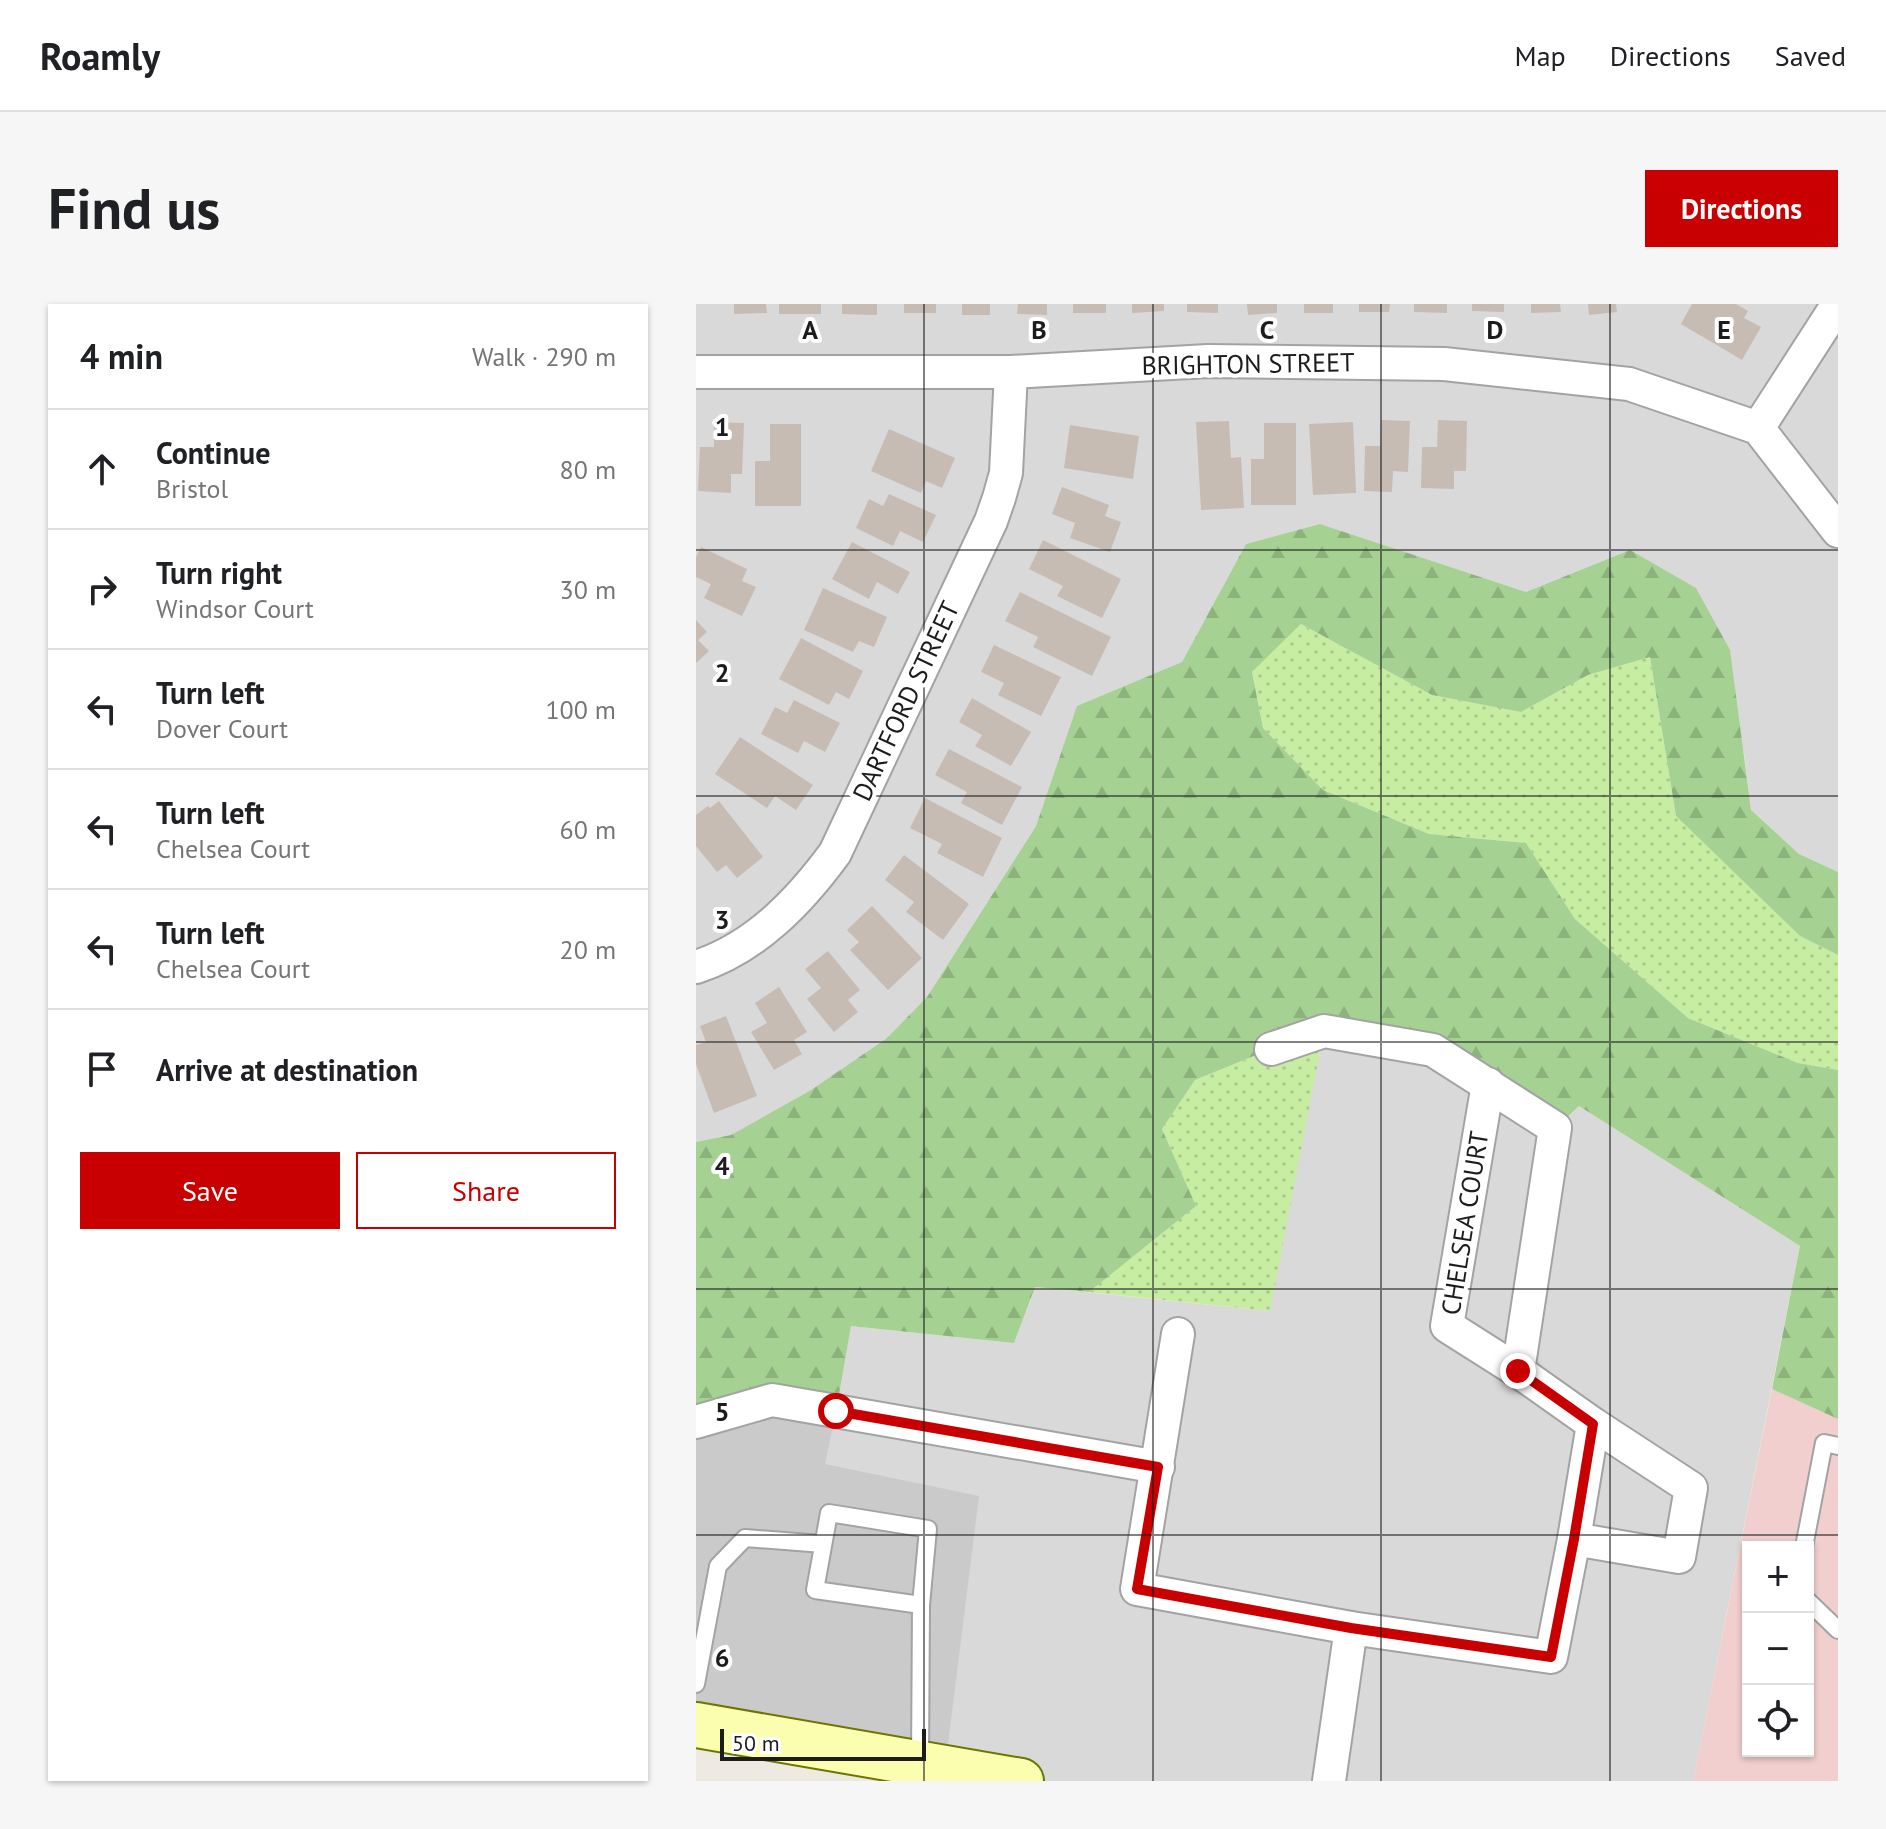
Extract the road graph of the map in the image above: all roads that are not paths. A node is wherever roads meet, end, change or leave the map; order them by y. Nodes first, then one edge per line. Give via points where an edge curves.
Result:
1 (1838, 304) edge
2 (696, 372) edge
3 (1011, 372) junction
4 (1758, 428) junction
5 (1838, 531) edge
6 (696, 967) edge
7 (1271, 1049) dead end
8 (1488, 1084) junction
9 (1178, 1334) dead end
10 (1518, 1371) junction
11 (696, 1422) edge
12 (1593, 1424) junction
13 (1838, 1446) edge
14 (1158, 1467) junction
15 (1574, 1539) junction
16 (1805, 1541) edge
17 (823, 1544) junction
18 (921, 1605) junction
19 (1814, 1607) edge
20 (1351, 1628) junction
21 (1838, 1630) edge
22 (696, 1684) edge
23 (696, 1725) edge
24 (920, 1764) junction
25 (1021, 1781) edge
26 (1329, 1781) edge

1 - 4 street
2 - 3 street, BRIGHTON STREET
3 - 4 street, BRIGHTON STREET via 1208,361 1444,364 1629,384
3 - 6 street, DARTFORD STREET via 1006,473 991,521 835,853 803,895 765,929 725,956
4 - 5 street
7 - 8 street, CHELSEA COURT via 1324,1031 1433,1050
8 - 10 street, CHELSEA COURT via 1555,1128
8 - 10 street, CHELSEA COURT via 1447,1326
9 - 14 street
10 - 12 street, CHELSEA COURT
11 - 14 street via 772,1400
12 - 15 street
12 - 15 street, CHELSEA COURT via 1691,1488 1679,1557
13 - 16 lane via 1824,1443
14 - 20 street via 1137,1589
15 - 20 street via 1551,1657
17 - 18 lane via 815,1590
17 - 18 lane via 829,1513 928,1529
17 - 22 lane via 745,1538 718,1566
18 - 24 lane
19 - 21 lane
20 - 26 street
23 - 24 street
24 - 25 street

